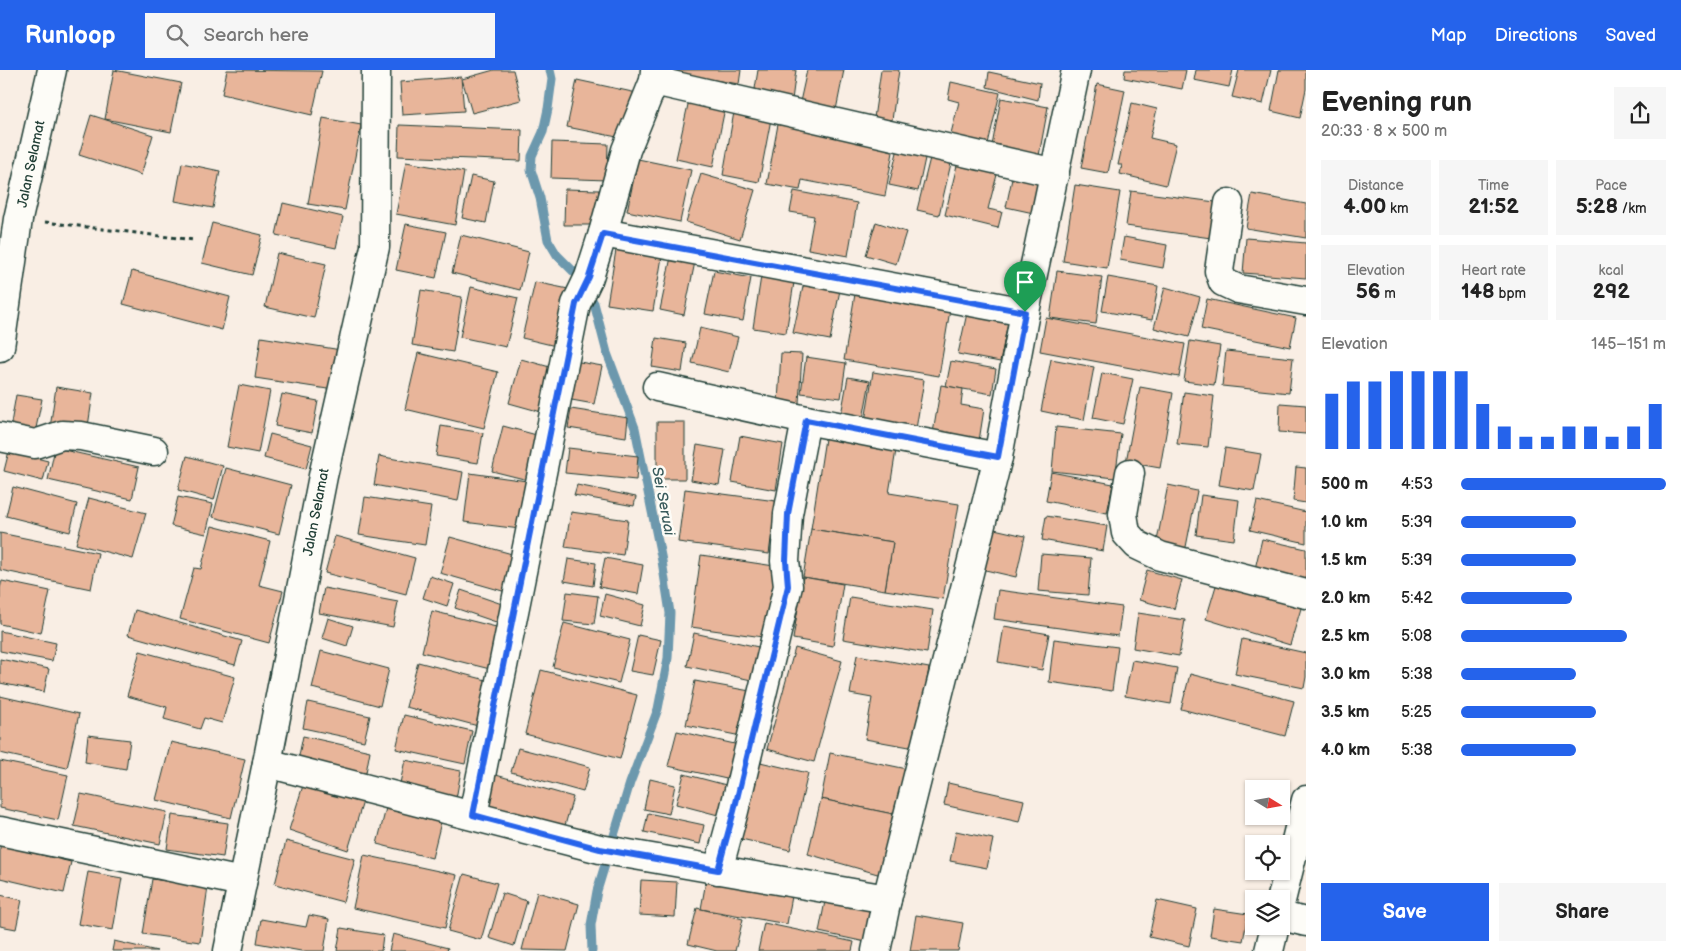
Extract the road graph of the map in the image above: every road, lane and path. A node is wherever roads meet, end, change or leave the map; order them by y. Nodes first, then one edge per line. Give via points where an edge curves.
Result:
1 (52, 70) edge
2 (376, 70) edge
3 (1076, 70) edge
4 (655, 76) edge
5 (1055, 173) junction
6 (1229, 203) dead end
7 (9, 218) edge
8 (603, 234) junction
9 (194, 240) dead end
10 (1306, 301) edge
11 (1025, 312) junction
12 (0, 347) edge
13 (657, 387) dead end
14 (806, 420) junction
15 (0, 436) edge
16 (154, 451) dead end
17 (998, 457) junction
18 (1130, 474) dead end
19 (1306, 594) edge
20 (267, 763) junction
21 (1306, 800) edge
22 (473, 815) junction
23 (0, 831) edge
24 (718, 870) junction
25 (242, 882) junction
26 (1284, 890) edge
27 (887, 899) junction
28 (1290, 918) edge
29 (1306, 922) edge
30 (1273, 935) edge
31 (228, 951) edge
32 (876, 951) edge
33 (1269, 951) edge

1 - 7 street, Jalan Selamat
2 - 20 street, Jalan Selamat via 375,247 323,476
3 - 5 street
4 - 5 street
4 - 8 street via 626,150
5 - 11 street
6 - 10 street via 1219,271 1223,282 1238,288
7 - 9 path
7 - 12 street, Jalan Selamat
8 - 11 street
8 - 22 street via 576,304
11 - 17 street
13 - 14 street
14 - 17 street
14 - 24 street via 788,514 788,586
15 - 16 street via 35,444 62,435 82,436
17 - 27 street
18 - 19 street via 1123,514 1126,533 1137,546 1160,556
20 - 22 street
20 - 25 street, Jalan Selamat
21 - 26 street
22 - 24 street via 611,850
23 - 25 street
24 - 27 street
25 - 31 street, Jalan Selamat
27 - 32 street
28 - 29 street
30 - 33 street

